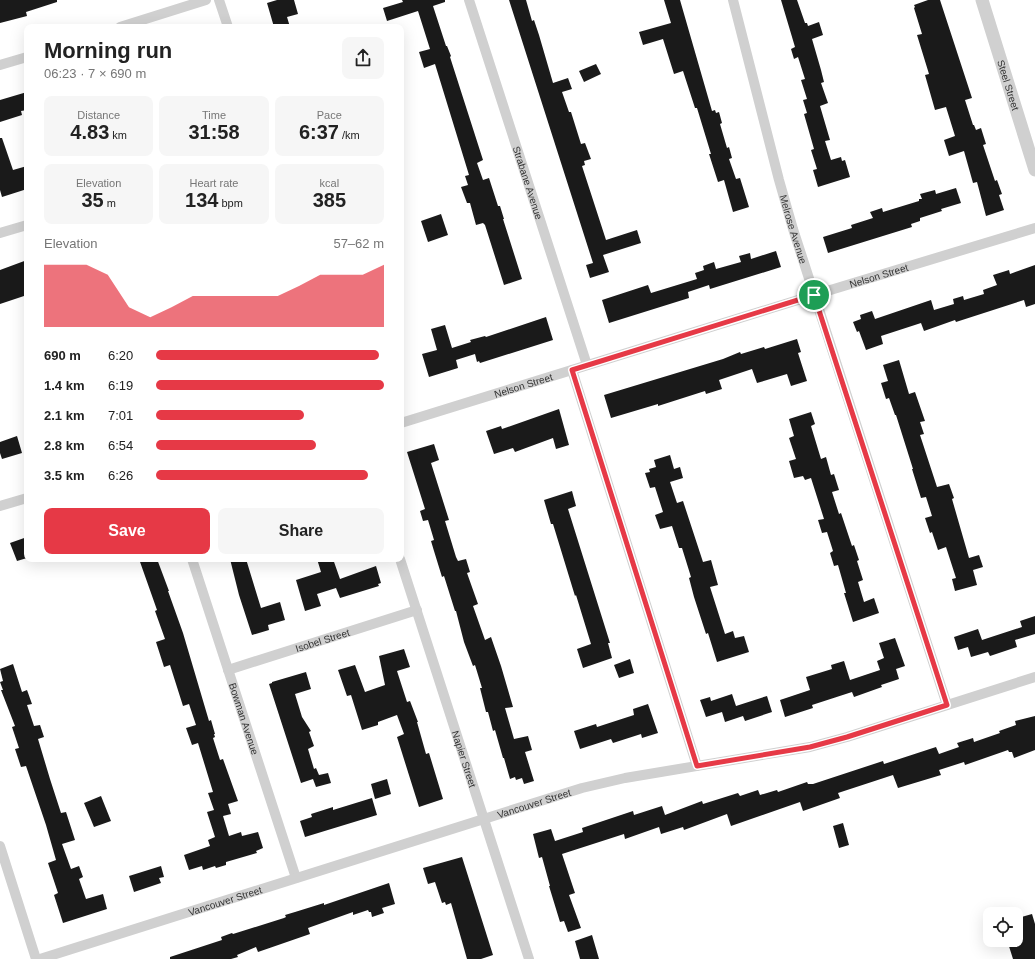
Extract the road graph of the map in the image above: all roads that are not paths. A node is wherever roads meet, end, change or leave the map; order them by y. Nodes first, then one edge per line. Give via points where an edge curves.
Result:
1 (206, 0) edge
2 (219, 0) edge
3 (470, 0) edge
4 (733, 0) edge
5 (982, 0) edge
6 (130, 24) edge
7 (227, 24) edge
8 (24, 58) edge
9 (0, 65) edge
10 (1035, 170) edge
11 (24, 226) edge
12 (1035, 228) edge
13 (0, 233) edge
14 (814, 295) junction
15 (587, 365) junction
16 (572, 370) junction
17 (404, 422) edge
18 (24, 499) edge
19 (0, 506) edge
20 (193, 562) edge
21 (401, 562) edge
22 (416, 610) junction
23 (228, 670) junction
24 (1035, 677) edge
25 (947, 705) junction
26 (697, 766) junction
27 (484, 819) junction
28 (0, 846) edge
29 (296, 878) junction
30 (36, 959) edge
31 (40, 959) edge
32 (529, 959) edge

1 - 6 street
2 - 7 street
3 - 15 street, Strabane Avenue
4 - 14 street, Melrose Avenue via 779,180
5 - 10 street, Steel Street
8 - 9 street
11 - 13 street
12 - 14 street, Nelson Street
14 - 15 street, Nelson Street
14 - 25 street, Melrose Avenue
15 - 16 street, Nelson Street
16 - 17 street, Nelson Street
16 - 26 street
18 - 19 street
20 - 23 street, Bowman Avenue
21 - 22 street, Napier Street
22 - 23 street, Isobel Street
22 - 27 street, Napier Street
23 - 29 street, Bowman Avenue
24 - 25 street, Vancouver Street
25 - 26 street, Vancouver Street via 810,747
26 - 27 street, Vancouver Street via 582,788
27 - 29 street, Vancouver Street
27 - 32 street, Napier Street
28 - 30 street
29 - 31 street, Vancouver Street

